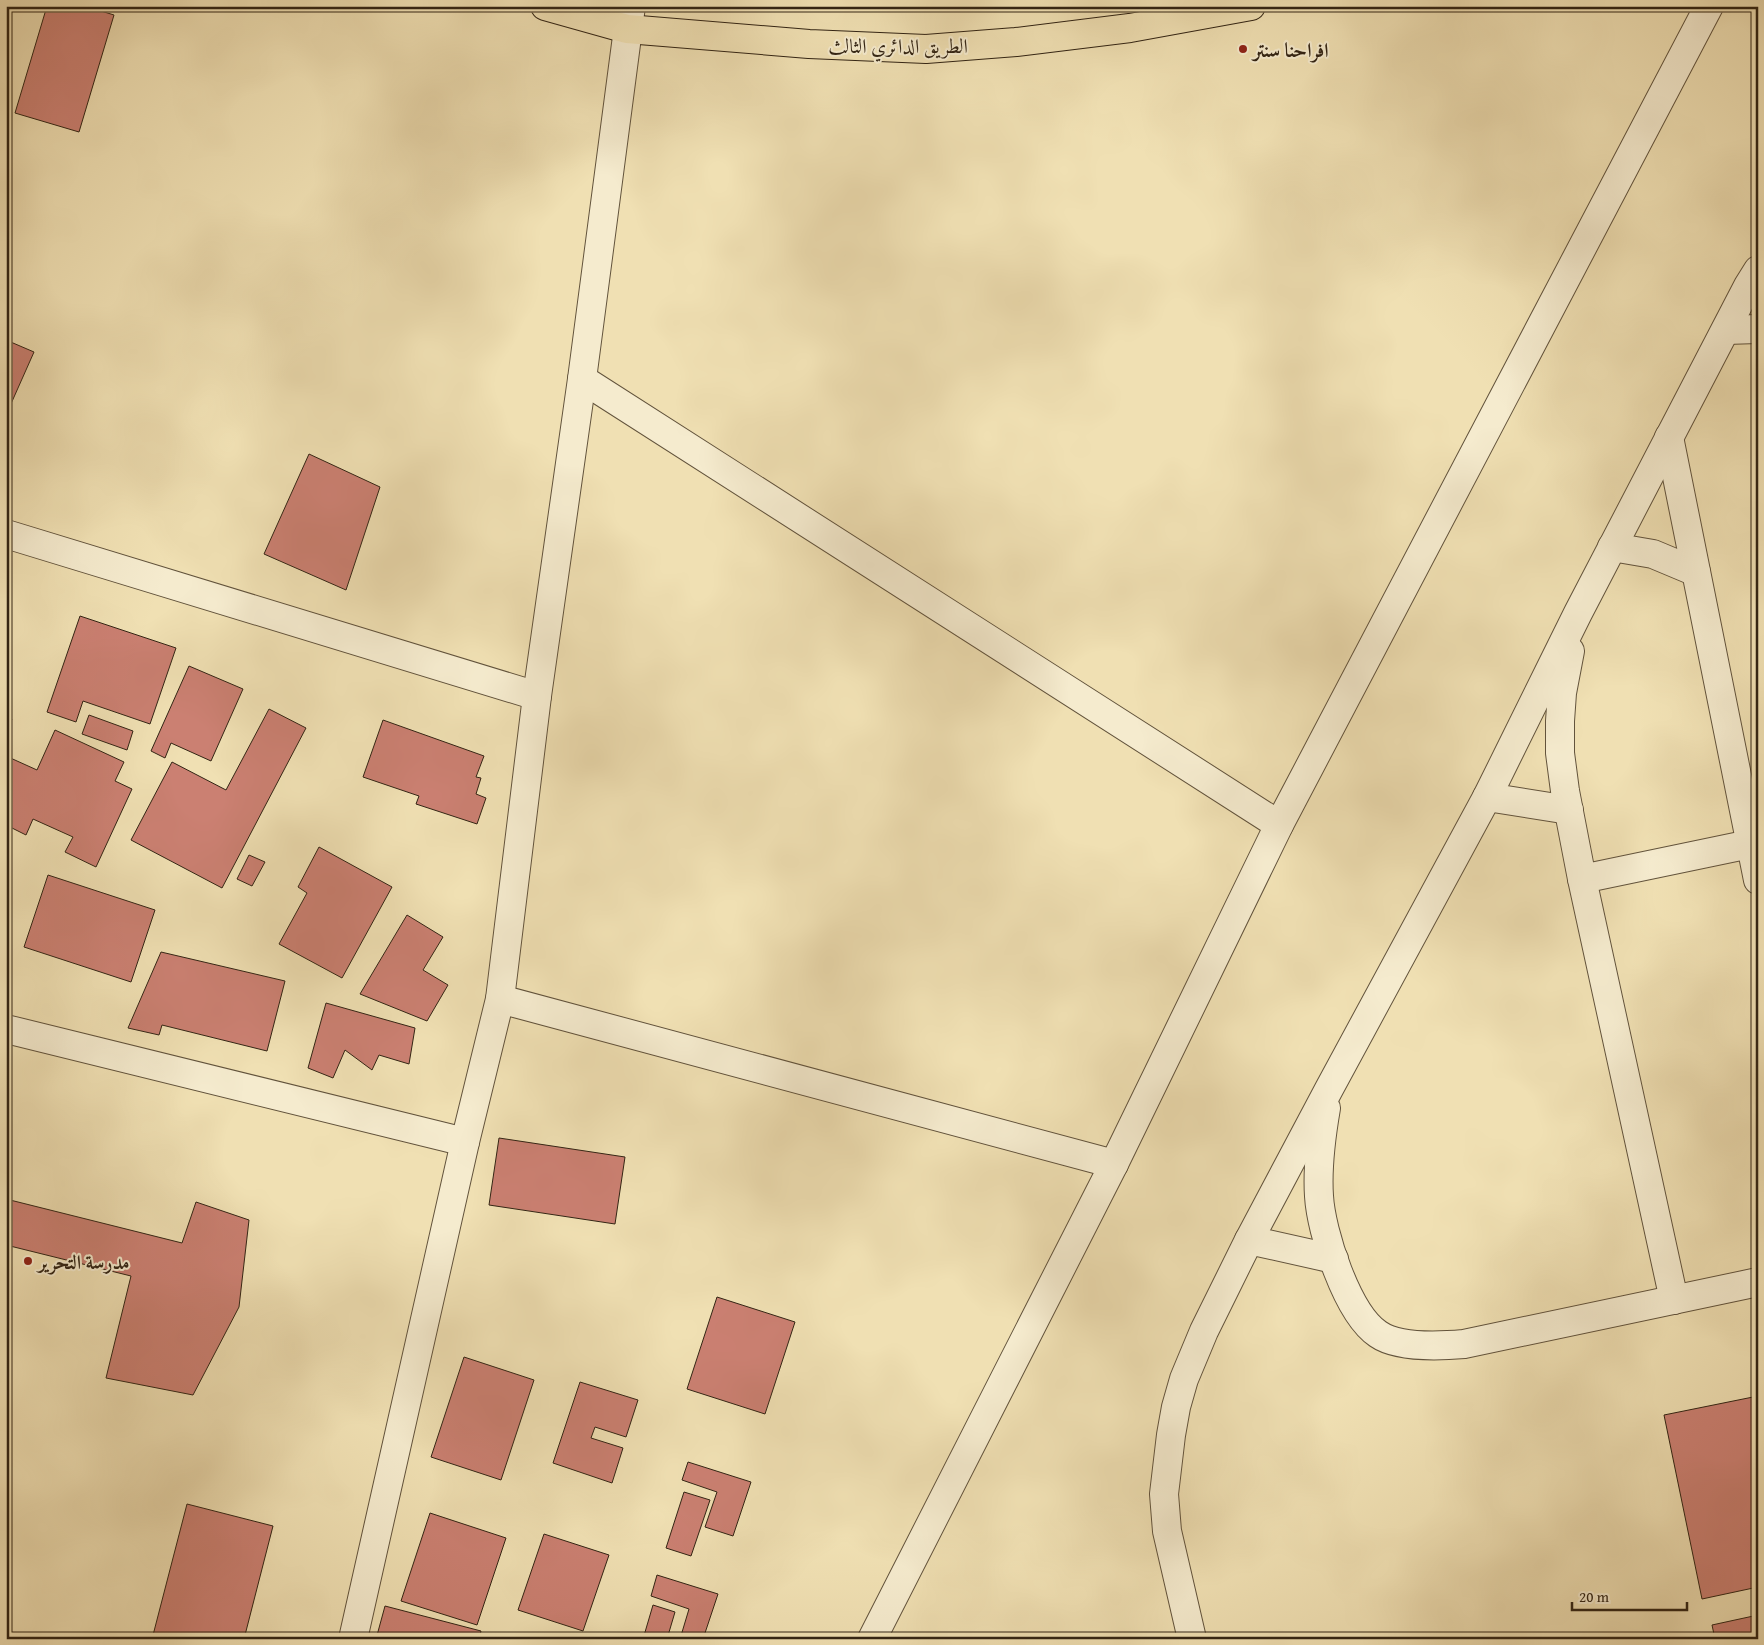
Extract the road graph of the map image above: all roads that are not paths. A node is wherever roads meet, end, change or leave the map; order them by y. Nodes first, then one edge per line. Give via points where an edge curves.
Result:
1 (545, 6) edge
2 (1251, 6) edge
3 (1708, 6) edge
4 (629, 18) edge
5 (1758, 270) edge
6 (1758, 329) edge
7 (1726, 330) junction
8 (582, 380) junction
9 (1669, 437) junction
10 (6, 534) edge
11 (1612, 546) junction
12 (1696, 572) junction
13 (1578, 613) junction
14 (537, 696) junction
15 (1487, 797) junction
16 (1569, 810) junction
17 (1279, 825) junction
18 (1750, 844) junction
19 (1582, 878) junction
20 (1758, 880) edge
21 (500, 998) junction
22 (6, 1029) edge
23 (1328, 1089) junction
24 (465, 1142) junction
25 (1114, 1164) junction
26 (1249, 1240) junction
27 (1334, 1259) junction
28 (1758, 1282) edge
29 (1674, 1300) junction
30 (353, 1639) edge
31 (872, 1639) edge
32 (1192, 1639) edge

1 - 4 main road, الطريق الدائري الثالث
2 - 4 main road, الطريق الدائري الثالث via 1130,28 926,49 808,44
3 - 17 street
4 - 8 street
5 - 7 street
6 - 7 street
7 - 9 street
8 - 14 street
8 - 17 street
9 - 11 street
9 - 12 street
10 - 14 street
11 - 12 street via 1653,554
11 - 13 street
12 - 18 street
13 - 15 street
13 - 16 street via 1562,693 1560,721 1560,753
14 - 21 street
15 - 16 street
15 - 23 street
16 - 19 street
17 - 25 street
18 - 19 street
18 - 20 street
19 - 29 street
21 - 24 street
21 - 25 street
22 - 24 street
23 - 26 street
23 - 27 street via 1319,1157 1319,1197
24 - 30 street
25 - 31 street
26 - 27 street
26 - 32 street via 1184,1379 1171,1435 1164,1494 1167,1530
27 - 29 street via 1349,1296 1366,1323 1379,1335 1418,1345 1464,1344
28 - 29 street

